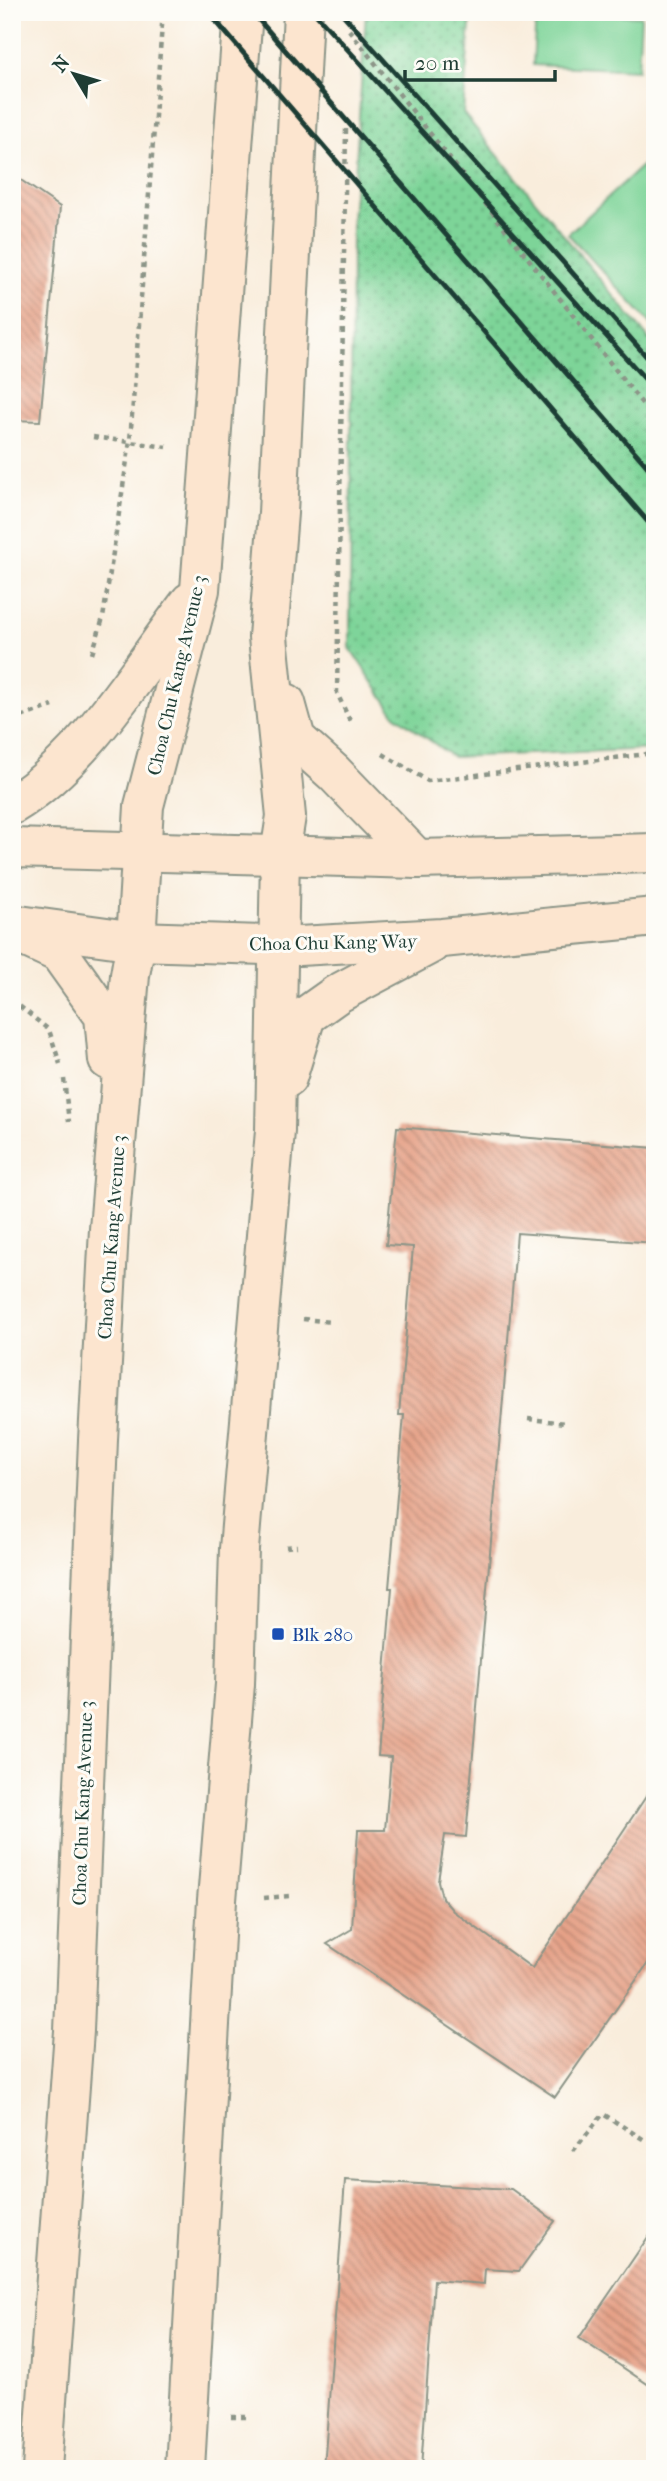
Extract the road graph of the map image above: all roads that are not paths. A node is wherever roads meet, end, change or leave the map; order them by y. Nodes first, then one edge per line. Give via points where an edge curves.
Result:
1 (243, 12) edge
2 (303, 12) edge
3 (200, 590) junction
4 (268, 637) junction
5 (12, 805) edge
6 (12, 848) edge
7 (141, 849) junction
8 (655, 852) edge
9 (280, 854) junction
10 (417, 859) junction
11 (655, 917) edge
12 (12, 924) edge
13 (12, 931) edge
14 (442, 938) junction
15 (136, 941) junction
16 (277, 945) junction
17 (275, 1131) junction
18 (117, 1142) junction
19 (42, 2469) edge
20 (185, 2469) edge

1 - 3 street, Choa Chu Kang Avenue 3
2 - 4 street
3 - 5 street via 76,753 34,792
3 - 7 street, Choa Chu Kang Avenue 3 via 144,806
4 - 9 street via 286,816
4 - 10 street via 296,740
6 - 7 street
7 - 9 street
7 - 15 street, Choa Chu Kang Avenue 3
8 - 10 street
9 - 10 street
9 - 16 street
11 - 14 street, Choa Chu Kang Way
12 - 15 street, Choa Chu Kang Way
13 - 18 street via 59,953 104,1016
14 - 16 street, Choa Chu Kang Way
14 - 17 street via 337,994 306,1016
15 - 16 street, Choa Chu Kang Way
15 - 18 street, Choa Chu Kang Avenue 3
16 - 17 street
17 - 20 street via 239,1549 235,1684 217,1900
18 - 19 street, Choa Chu Kang Avenue 3 via 98,1440 74,2031

